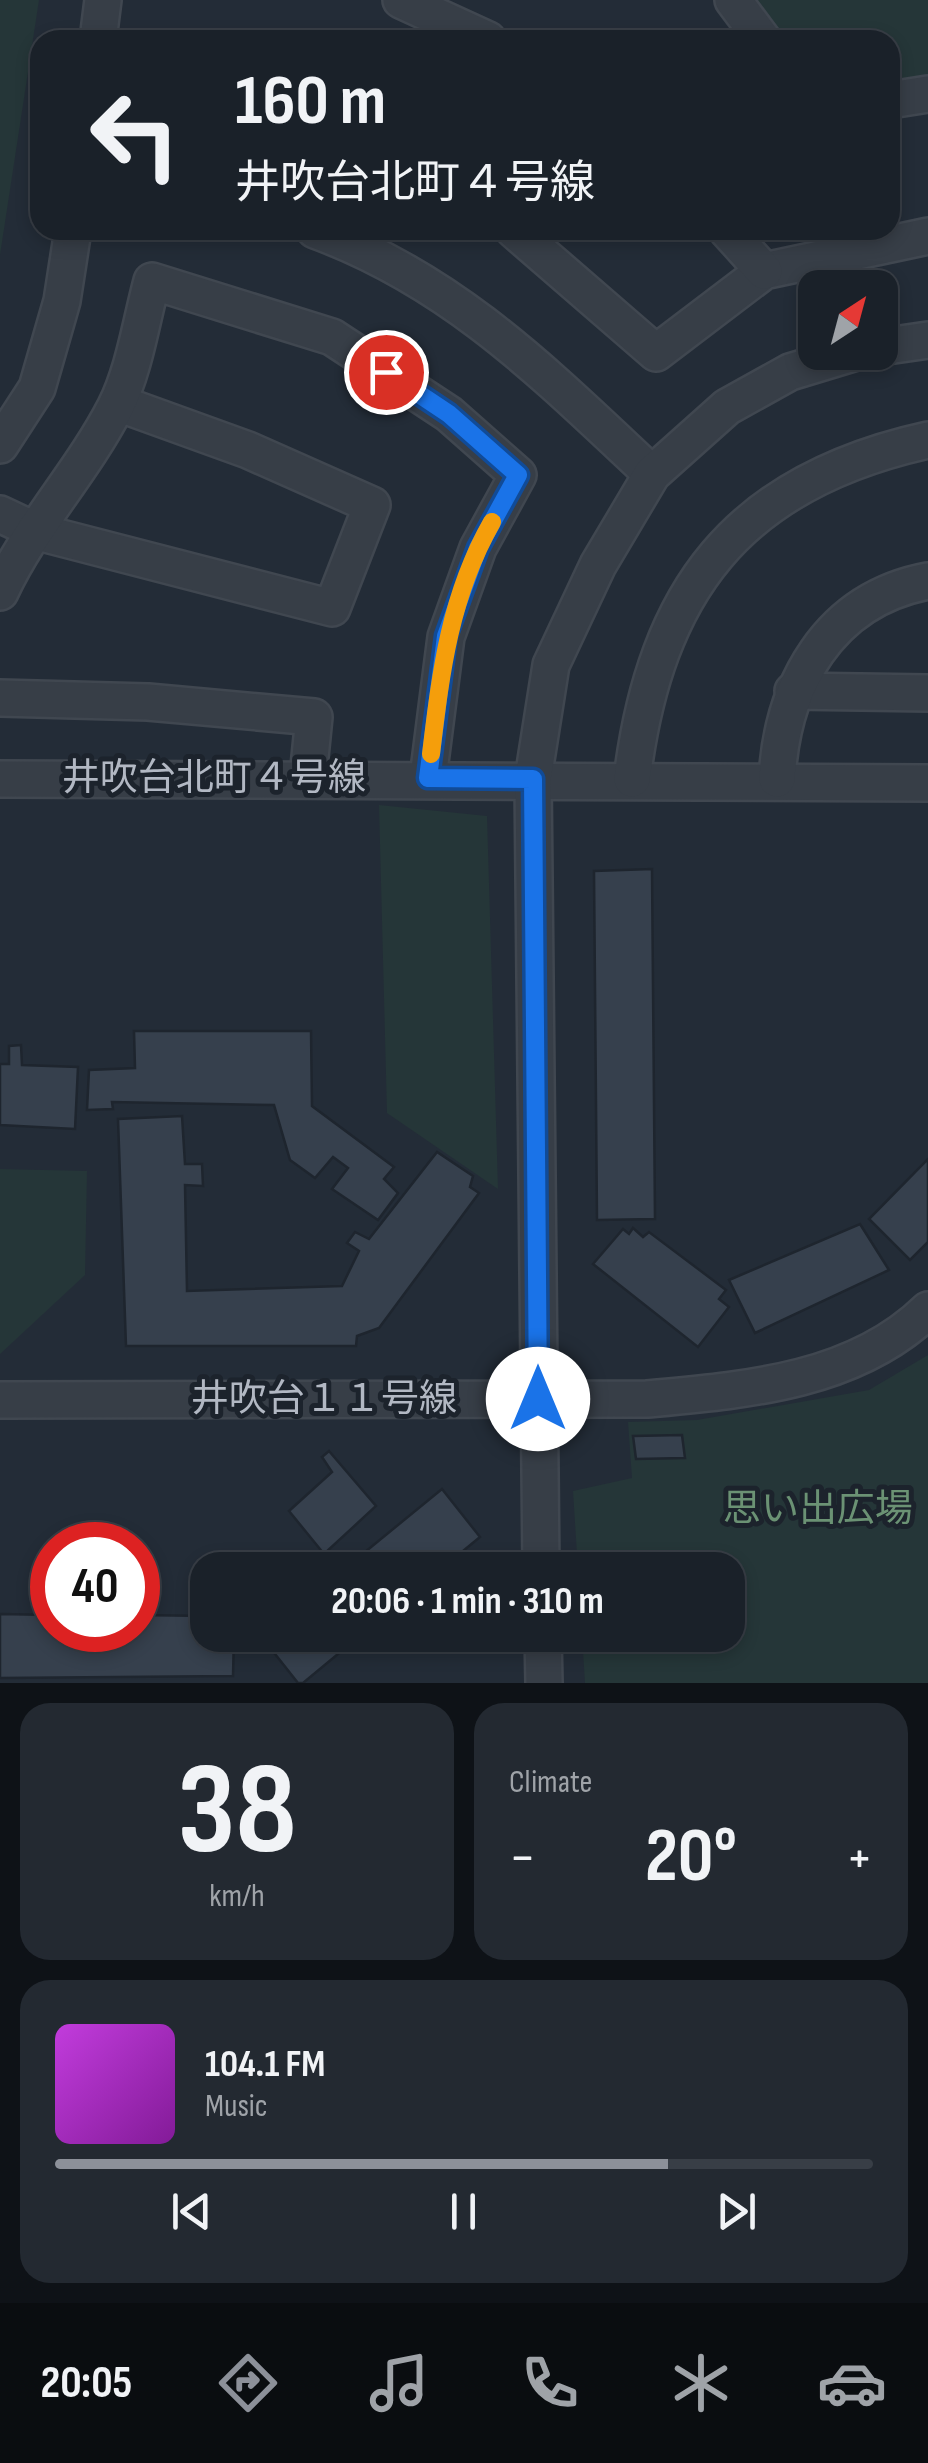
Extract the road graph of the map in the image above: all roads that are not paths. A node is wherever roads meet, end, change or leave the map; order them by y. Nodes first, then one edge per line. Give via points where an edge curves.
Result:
1 (103, 0) edge
2 (401, 0) edge
3 (733, 0) edge
4 (480, 28) edge
5 (99, 30) edge
6 (755, 30) edge
7 (928, 94) edge
8 (900, 98) edge
9 (928, 236) edge
10 (71, 240) edge
11 (375, 240) edge
12 (526, 240) edge
13 (736, 240) edge
14 (764, 271) junction
15 (928, 340) edge
16 (898, 344) edge
17 (798, 370) edge
18 (118, 403) junction
19 (928, 440) edge
20 (0, 445) edge
21 (652, 474) junction
22 (0, 514) edge
23 (38, 532) junction
24 (928, 581) edge
25 (0, 592) edge
26 (793, 691) junction
27 (928, 694) edge
28 (0, 698) edge
29 (308, 778) junction
30 (428, 778) junction
31 (0, 779) edge
32 (533, 779) junction
33 (632, 779) junction
34 (777, 780) junction
35 (928, 783) edge
36 (928, 1310) edge
37 (538, 1399) junction
38 (0, 1400) edge
39 (542, 1552) edge
40 (543, 1652) edge
41 (544, 1683) edge

1 - 5 street
2 - 4 street
3 - 6 street
7 - 8 street
9 - 14 street
10 - 20 street via 37,388
11 - 21 street via 527,356
12 - 14 street via 656,353
13 - 14 street
15 - 16 street
17 - 21 street via 726,408
18 - 23 street
18 - 23 street via 372,505 332,608
18 - 30 street via 152,281 332,336 449,414 518,475 478,548 446,636
19 - 33 street via 795,490 758,513 718,552 681,602 656,659 639,718
21 - 32 street via 598,565 551,666
22 - 23 street
23 - 25 street
24 - 26 street via 899,586 860,609 824,641
26 - 27 street
26 - 34 street
28 - 29 street via 314,717
29 - 30 street, 井吹台北町４号線
29 - 31 street, 井吹台北町４号線
30 - 32 street, 井吹台北町４号線
32 - 33 street, 井吹台北町４号線
32 - 37 street
33 - 34 street, 井吹台北町４号線
34 - 35 street, 井吹台北町４号線
36 - 37 street, 井吹台１１号線 via 910,1328 822,1372 747,1390
37 - 38 street, 井吹台１１号線
37 - 39 street
40 - 41 street

